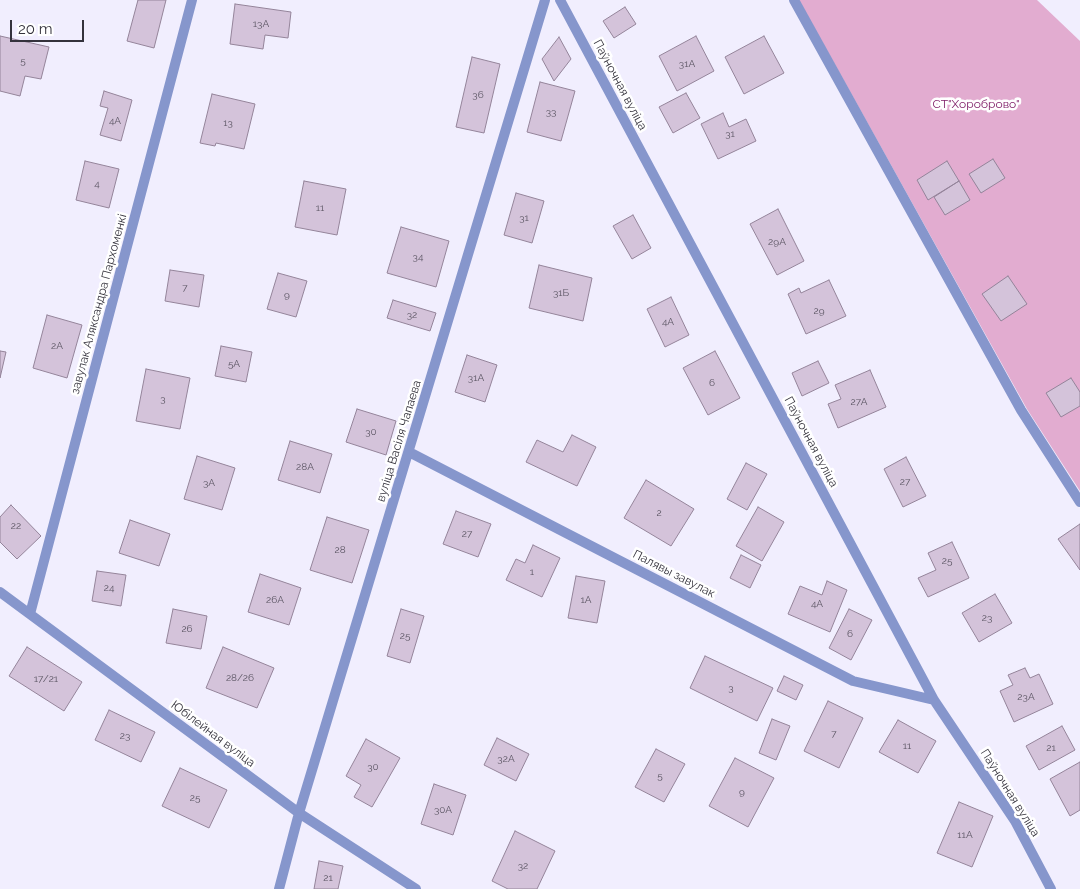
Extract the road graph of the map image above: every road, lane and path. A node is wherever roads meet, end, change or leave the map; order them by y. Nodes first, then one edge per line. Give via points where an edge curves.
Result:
1 (192, 0) edge
2 (545, 0) edge
3 (560, 0) edge
4 (794, 0) edge
5 (409, 452) junction
6 (1080, 502) edge
7 (0, 592) edge
8 (30, 614) junction
9 (934, 700) junction
10 (299, 813) junction
11 (279, 889) edge
12 (416, 889) edge
13 (1051, 889) edge

1 - 8 street, завулак Аляксандра Пархоменкі
2 - 5 street, вуліца Васіля Чапаева
3 - 9 street, Паўночная вуліца
4 - 6 street via 1022,410
5 - 9 street, Палявы завулак via 853,681
5 - 10 street, вуліца Васіля Чапаева
7 - 8 street, Юбілейная вуліца
8 - 10 street, Юбілейная вуліца
9 - 13 street, Паўночная вуліца via 1015,821
10 - 11 street, вуліца Васіля Чапаева
10 - 12 street, Юбілейная вуліца

